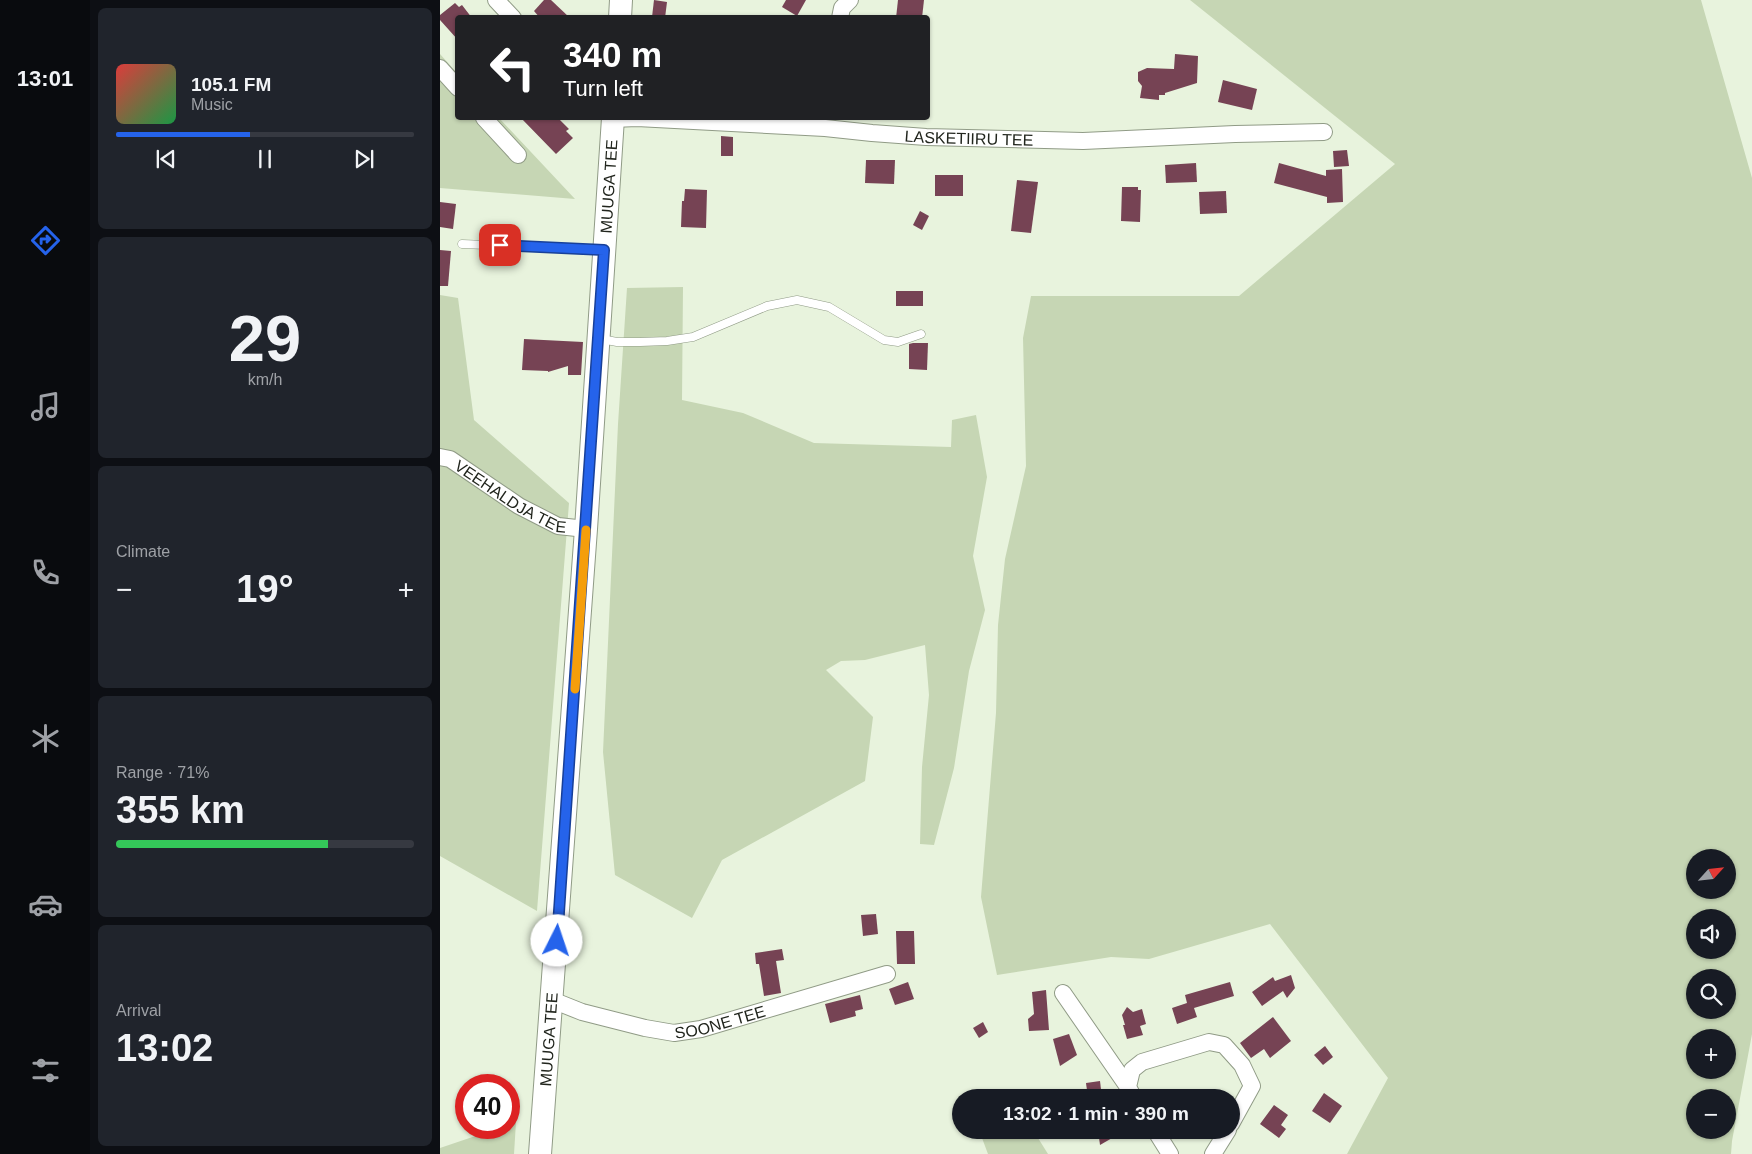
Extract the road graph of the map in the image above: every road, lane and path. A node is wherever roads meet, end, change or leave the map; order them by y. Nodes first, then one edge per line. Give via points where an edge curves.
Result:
1 (496, 0) edge
2 (621, 0) edge
3 (850, 0) edge
4 (510, 15) edge
5 (620, 15) edge
6 (841, 15) edge
7 (440, 68) edge
8 (455, 85) edge
9 (486, 120) edge
10 (613, 120) edge
11 (713, 120) edge
12 (826, 123) edge
13 (1324, 132) dead end
14 (518, 155) dead end
15 (462, 244) dead end
16 (604, 250) junction
17 (921, 334) dead end
18 (599, 339) junction
19 (440, 457) edge
20 (586, 529) junction
21 (887, 974) dead end
22 (1063, 993) dead end
23 (552, 1000) junction
24 (1129, 1089) edge
25 (1131, 1089) edge
26 (1240, 1108) edge
27 (1161, 1139) edge
28 (1222, 1139) edge
29 (540, 1154) edge
30 (1170, 1154) edge
31 (1213, 1154) edge

1 - 4 street
2 - 5 street
3 - 6 street via 842,8
7 - 8 street
9 - 14 street
10 - 16 street, MUUGA TEE
11 - 12 street, LASKETIIRU TEE
12 - 13 street, LASKETIIRU TEE via 872,134 1083,141
15 - 16 lane
16 - 18 street, MUUGA TEE
17 - 18 lane via 898,342 884,340 829,307 797,300 767,306 693,337 640,342
18 - 20 street, MUUGA TEE
19 - 20 street, VEEHALDJA TEE via 450,459 519,506 558,526
20 - 23 street, MUUGA TEE
21 - 23 street, SOONE TEE via 701,1030 674,1033 582,1012
22 - 24 street
23 - 29 street, MUUGA TEE
25 - 26 street via 1132,1070 1142,1062 1209,1042 1224,1045 1242,1065 1252,1086
27 - 30 street
28 - 31 street

